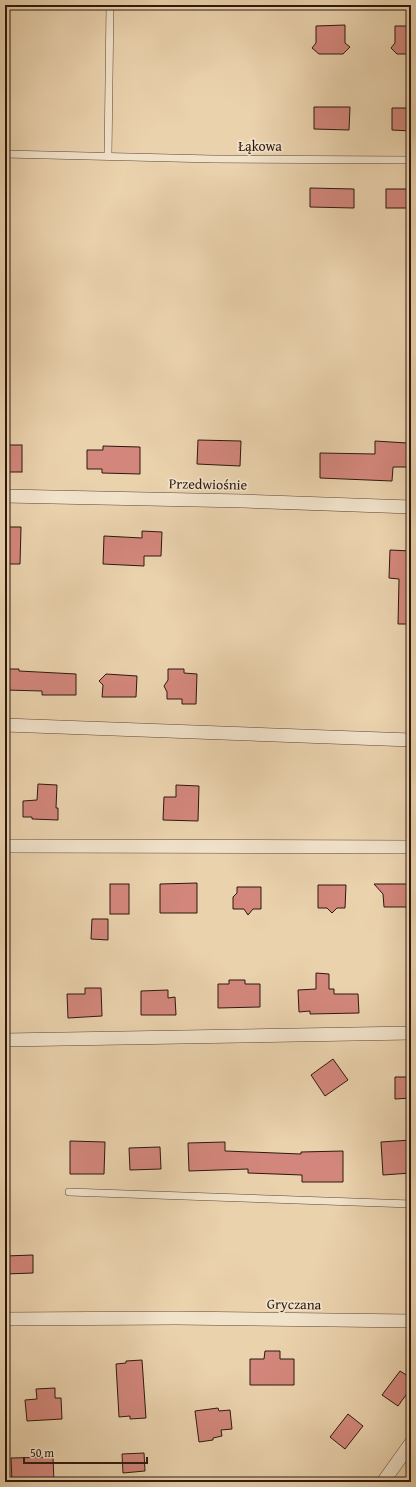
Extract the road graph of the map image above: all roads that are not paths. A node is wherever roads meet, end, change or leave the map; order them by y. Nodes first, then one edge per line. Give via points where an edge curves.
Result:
1 (110, 5) edge
2 (5, 154) edge
3 (108, 156) junction
4 (411, 160) edge
5 (5, 496) edge
6 (411, 507) edge
7 (5, 725) edge
8 (411, 740) edge
9 (5, 846) edge
10 (411, 847) edge
11 (411, 1033) edge
12 (5, 1040) edge
13 (69, 1192) dead end
14 (411, 1204) edge
15 (5, 1319) edge
16 (411, 1321) edge
17 (411, 1443) edge
18 (383, 1482) edge

1 - 3 lane
2 - 3 lane, Łąkowa
3 - 4 lane, Łąkowa
5 - 6 street, Przedwiośnie
7 - 8 street
9 - 10 street
11 - 12 street
13 - 14 lane
15 - 16 street, Gryczana
17 - 18 street

